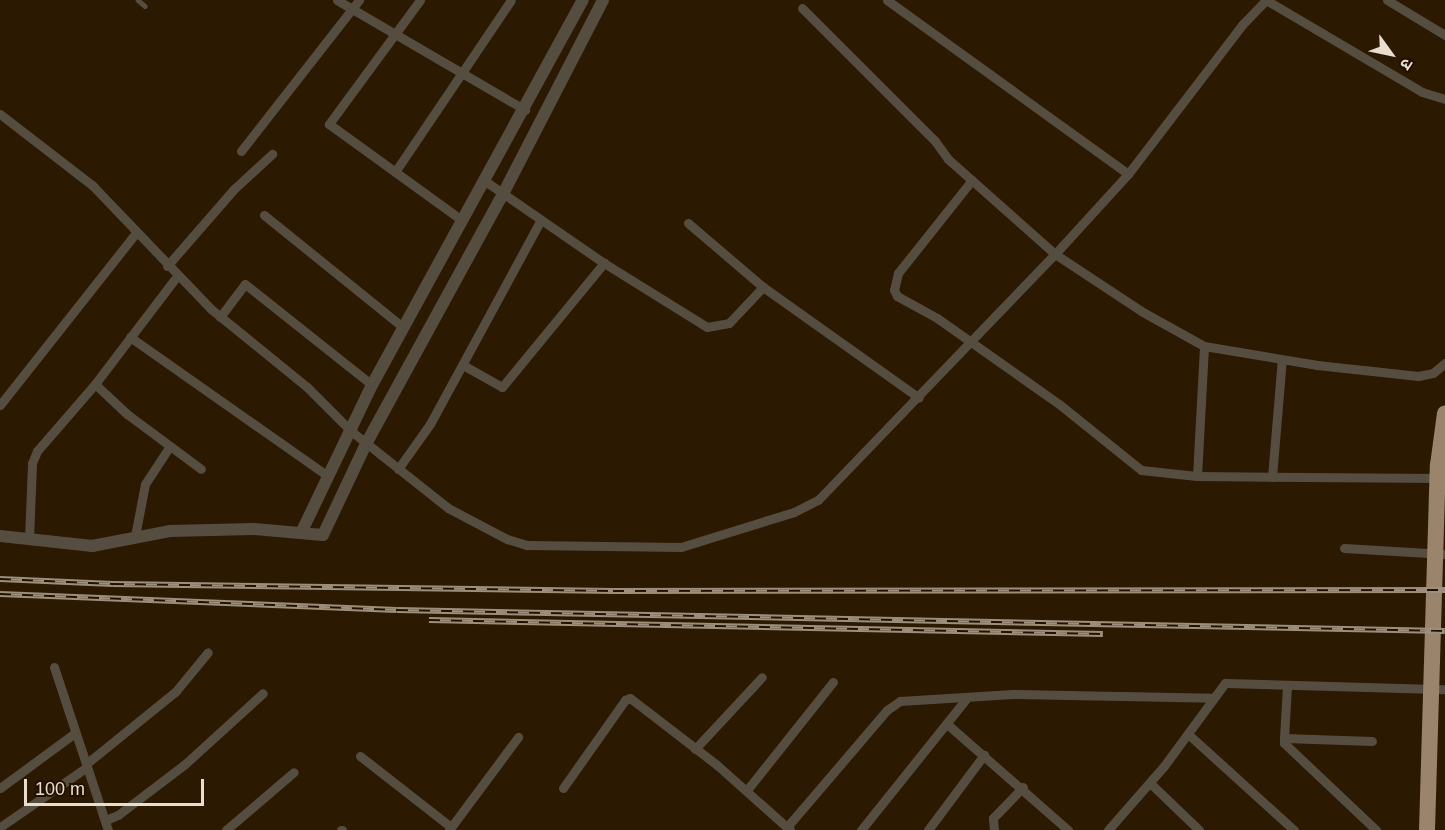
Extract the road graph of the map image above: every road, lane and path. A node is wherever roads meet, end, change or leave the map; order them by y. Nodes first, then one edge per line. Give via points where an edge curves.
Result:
1 (138, 0) edge
2 (337, 0) edge
3 (358, 0) edge
4 (420, 0) edge
5 (511, 0) edge
6 (583, 0) edge
7 (603, 0) edge
8 (887, 0) edge
9 (1266, 0) edge
10 (1387, 0) edge
11 (145, 6) dead end
12 (802, 8) dead end
13 (352, 10) junction
14 (1445, 35) edge
15 (396, 36) junction
16 (463, 72) junction
17 (1445, 99) edge
18 (525, 110) junction
19 (0, 114) edge
20 (241, 151) dead end
21 (272, 154) dead end
22 (395, 172) junction
23 (1128, 174) junction
24 (972, 180) junction
25 (485, 181) junction
26 (504, 192) junction
27 (264, 214) dead end
28 (463, 221) junction
29 (540, 221) junction
30 (688, 223) dead end
31 (136, 233) junction
32 (1055, 254) junction
33 (604, 263) junction
34 (167, 266) junction
35 (177, 276) junction
36 (763, 287) junction
37 (220, 316) junction
38 (403, 327) junction
39 (130, 337) junction
40 (970, 343) junction
41 (1204, 346) junction
42 (1282, 359) junction
43 (1445, 363) edge
44 (463, 364) junction
45 (95, 384) junction
46 (372, 385) junction
47 (919, 398) junction
48 (0, 405) edge
49 (1445, 413) edge
50 (351, 431) junction
51 (366, 444) junction
52 (170, 446) junction
53 (201, 469) dead end
54 (398, 469) junction
55 (328, 476) junction
56 (1197, 476) junction
57 (1272, 477) junction
58 (1445, 478) edge
59 (302, 531) junction
60 (0, 536) edge
61 (135, 536) junction
62 (29, 539) junction
63 (1344, 548) dead end
64 (1445, 554) edge
65 (208, 652) dead end
66 (54, 667) dead end
67 (762, 676) dead end
68 (833, 682) dead end
69 (1287, 686) junction
70 (1445, 689) edge
71 (262, 693) dead end
72 (1213, 698) junction
73 (966, 699) junction
74 (947, 724) junction
75 (75, 733) junction
76 (1188, 734) junction
77 (518, 737) dead end
78 (1284, 738) junction
79 (1372, 741) dead end
80 (695, 748) junction
81 (984, 755) junction
82 (360, 756) dead end
83 (87, 765) junction
84 (294, 772) dead end
85 (1150, 783) junction
86 (1023, 787) junction
87 (0, 788) edge
88 (563, 788) dead end
89 (747, 790) junction
90 (107, 825) edge
91 (0, 827) edge
92 (789, 828) edge
93 (450, 829) edge
94 (1110, 829) edge
95 (226, 830) edge
96 (861, 830) edge
97 (928, 830) edge
98 (994, 830) edge
99 (1068, 830) edge
100 (1199, 830) edge
101 (1294, 830) edge
102 (1376, 830) edge
103 (1427, 830) edge

1 - 11 lane
2 - 13 street
3 - 13 street
4 - 15 street
5 - 16 street
6 - 18 street
7 - 26 street
8 - 23 street
9 - 17 street via 1422,92
9 - 23 street via 1242,25
10 - 14 street
12 - 24 street
13 - 15 street
13 - 20 street via 282,93
15 - 16 street
15 - 22 street via 329,124
16 - 18 street
16 - 22 street
18 - 25 street
19 - 31 street via 93,186
21 - 34 street via 234,189
22 - 28 street
23 - 32 street
24 - 32 street
24 - 40 street via 898,273 894,290 902,301 937,318
25 - 26 street
25 - 28 street
26 - 29 street
26 - 51 street
27 - 38 street
28 - 38 street
29 - 33 street
29 - 44 street
30 - 36 street
31 - 34 street
31 - 48 street
32 - 40 street
32 - 41 street via 1141,311
33 - 36 street via 713,328 729,323
33 - 44 street via 502,387
34 - 35 street
35 - 37 street
35 - 39 street
36 - 47 street
37 - 46 street via 245,284
37 - 50 street via 307,387
38 - 46 street
39 - 45 street
39 - 55 street
40 - 47 street
40 - 56 street via 1059,404 1141,470
41 - 42 street
41 - 56 street
42 - 43 street via 1419,376 1433,373
42 - 57 street
44 - 54 street via 430,424
45 - 52 street via 126,414
45 - 62 street via 32,463
46 - 50 street
47 - 54 street via 818,500 794,512 681,547 527,545 507,539 448,508
49 - 103 highway via 1438,465
50 - 51 street
50 - 55 street
51 - 54 street
51 - 59 street via 323,535
52 - 53 street
52 - 61 street via 145,484
55 - 59 street
56 - 57 street
57 - 58 street
59 - 61 street via 194,530
60 - 62 street
61 - 62 street via 92,546
63 - 64 street
65 - 83 street via 176,691
66 - 75 street
67 - 80 street
68 - 89 street
69 - 70 street
69 - 72 street via 1225,683
69 - 78 street
71 - 90 street via 185,764
72 - 73 street via 1013,694
72 - 76 street
73 - 74 street
73 - 92 street via 908,699 893,705
74 - 81 street
74 - 96 street
75 - 83 street
75 - 87 street
76 - 85 street
76 - 101 street
77 - 93 street
78 - 79 street
78 - 102 street via 1284,743
80 - 88 street via 630,698
80 - 89 street
81 - 86 street
81 - 97 street
82 - 93 street
83 - 90 street
83 - 91 street
84 - 95 street
85 - 94 street
85 - 100 street
86 - 98 street via 993,818
86 - 99 street
89 - 92 street

